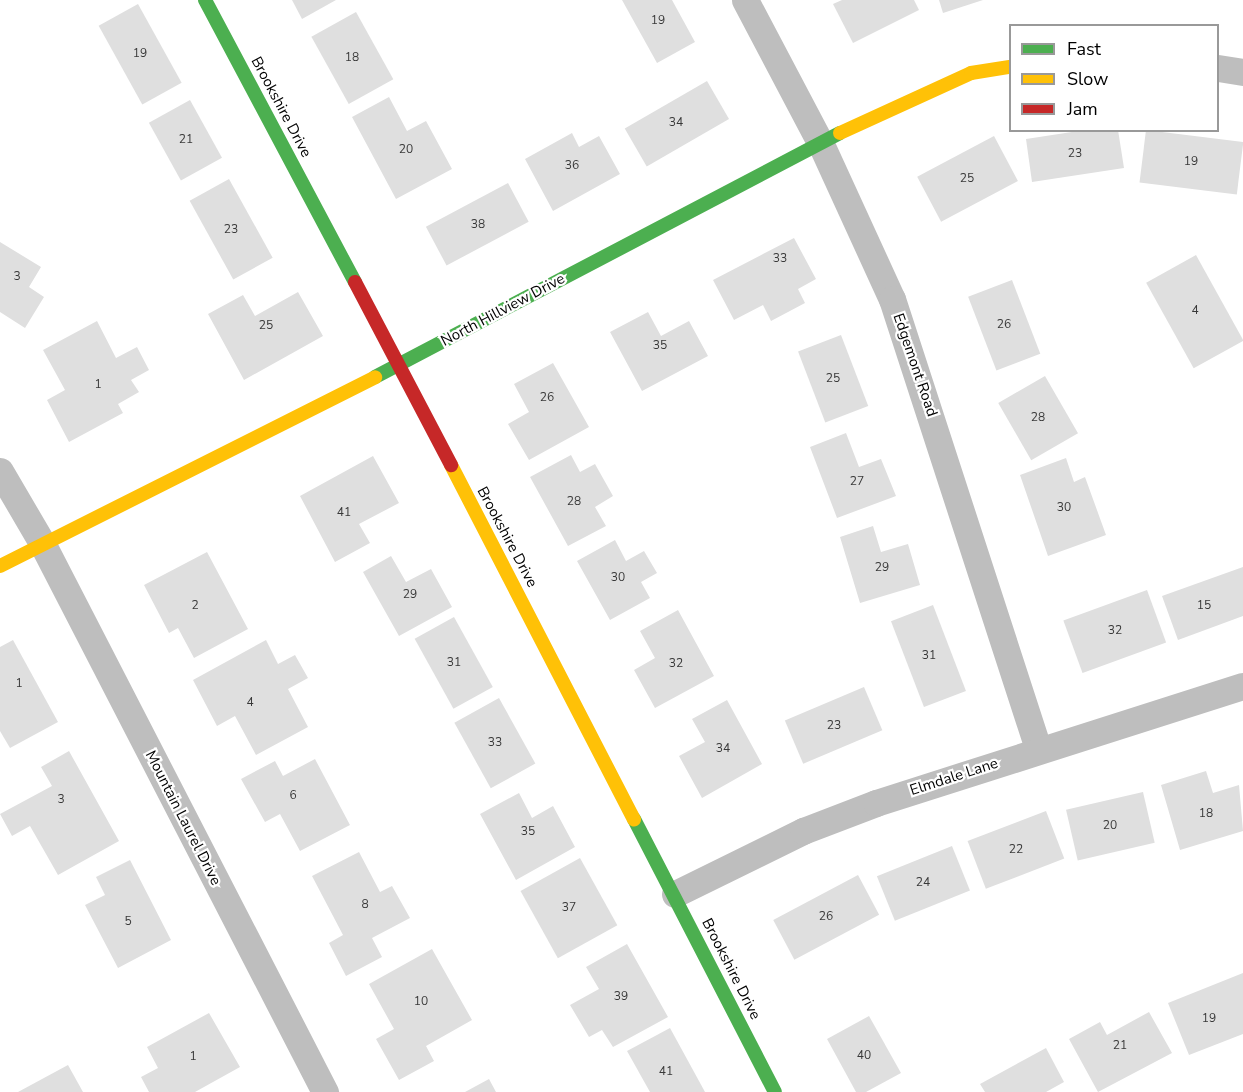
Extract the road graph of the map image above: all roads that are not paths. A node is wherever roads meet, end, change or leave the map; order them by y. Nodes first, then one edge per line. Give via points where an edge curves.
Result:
1 (205, 0) edge
2 (745, 0) edge
3 (1009, 66) edge
4 (1219, 68) edge
5 (1243, 72) edge
6 (820, 142) junction
7 (399, 365) junction
8 (0, 471) edge
9 (42, 543) junction
10 (0, 566) edge
11 (1243, 686) edge
12 (1038, 749) junction
13 (675, 894) junction
14 (325, 1092) edge
15 (776, 1092) edge

1 - 7 street, Brookshire Drive
2 - 6 street, Edgemont Road
3 - 6 street, North Hillview Drive via 971,74
4 - 5 street
6 - 7 street, North Hillview Drive
6 - 12 street, Edgemont Road via 892,299
7 - 9 street, North Hillview Drive
7 - 13 street, Brookshire Drive
8 - 9 street, Mountain Laurel Drive
9 - 10 street, North Hillview Drive
9 - 14 street, Mountain Laurel Drive
11 - 12 street, Elmdale Lane
12 - 13 street, Elmdale Lane via 803,831
13 - 15 street, Brookshire Drive

